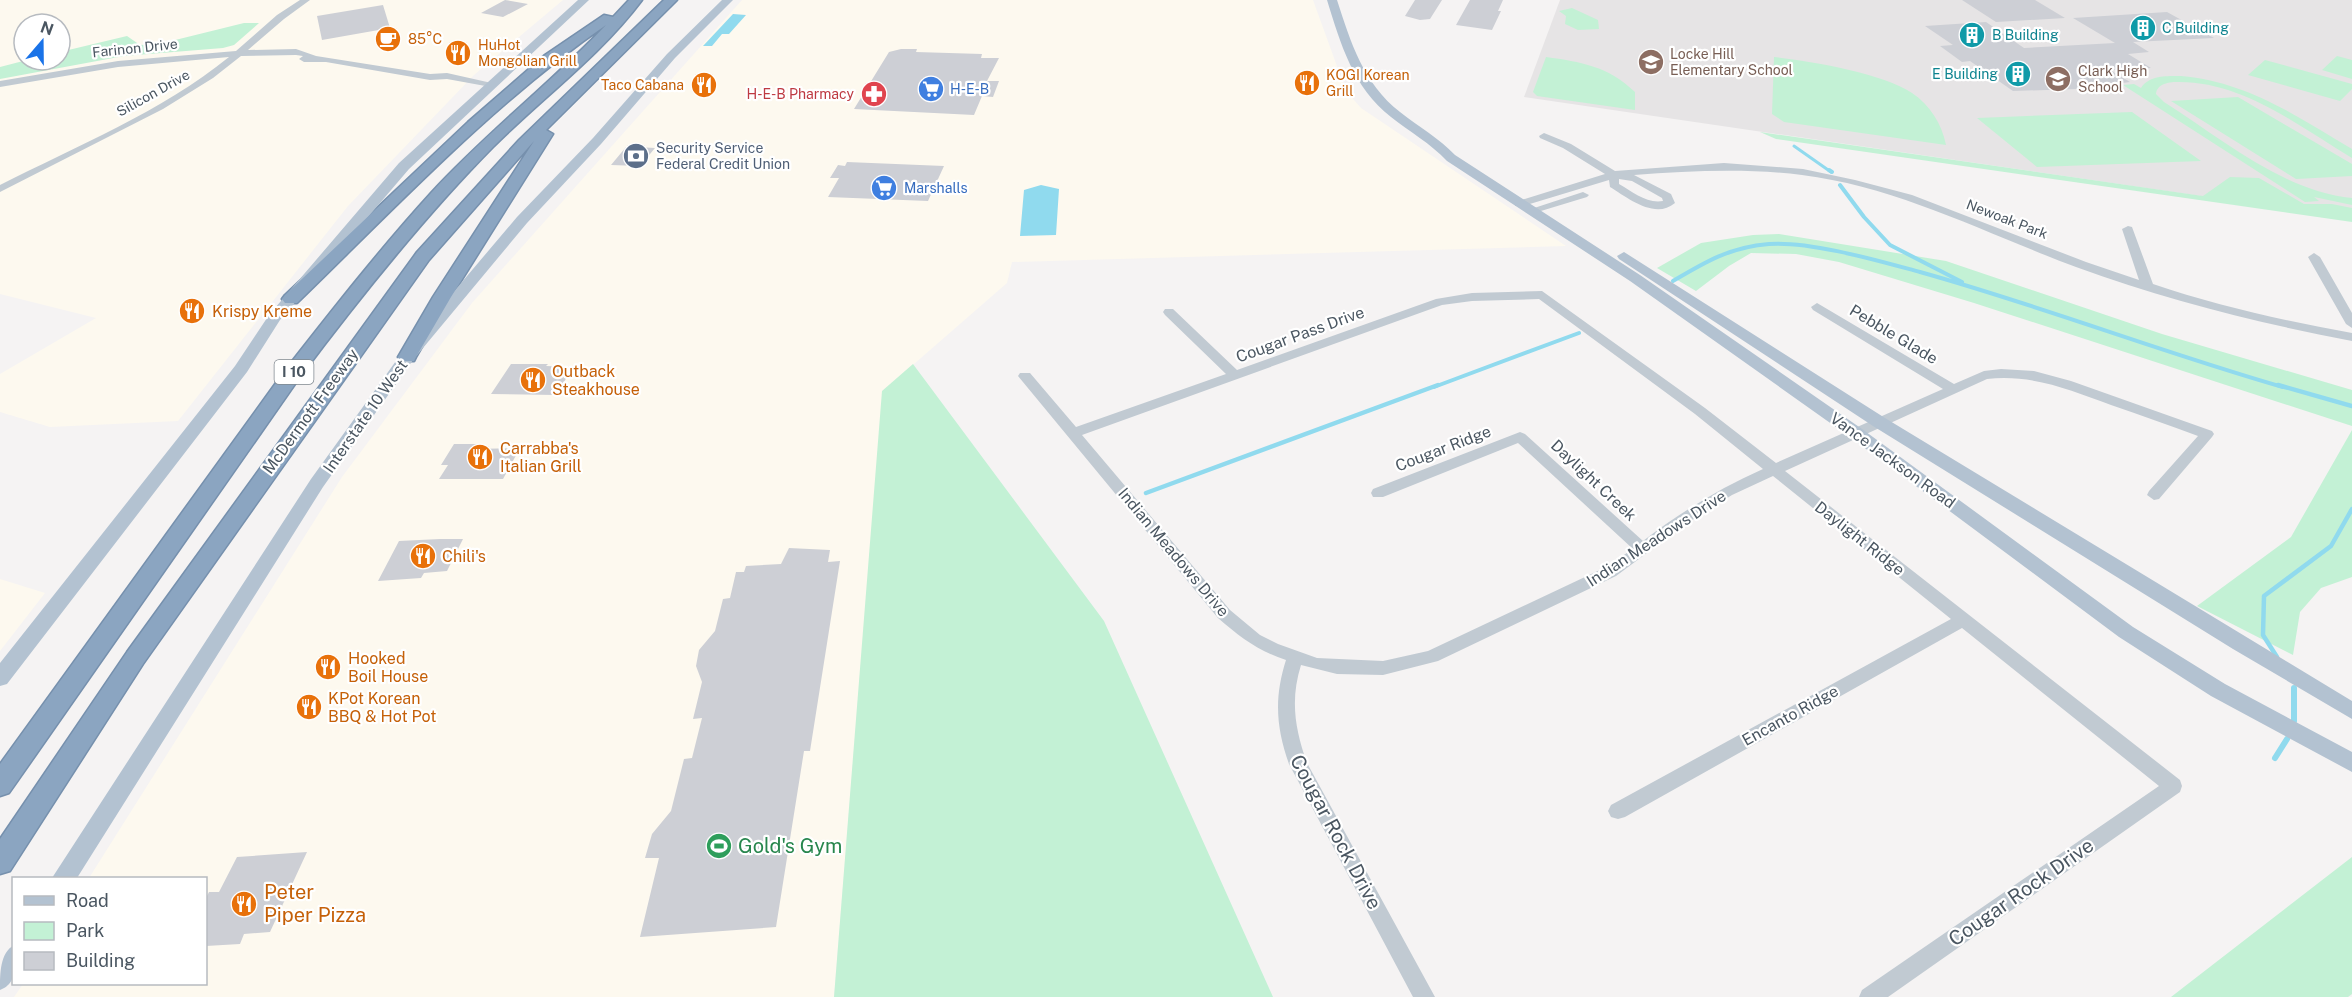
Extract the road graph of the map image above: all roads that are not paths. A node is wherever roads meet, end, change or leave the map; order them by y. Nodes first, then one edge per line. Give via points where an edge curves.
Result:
1 (306, 0) edge
2 (584, 0) edge
3 (636, 0) edge
4 (671, 0) edge
5 (728, 0) edge
6 (1332, 0) edge
7 (238, 54) junction
8 (0, 84) edge
9 (487, 87) junction
10 (577, 90) junction
11 (1544, 136) dead end
12 (1641, 175) junction
13 (1614, 180) junction
14 (0, 189) edge
15 (1533, 205) junction
16 (2128, 229) dead end
17 (2314, 257) dead end
18 (2148, 287) junction
19 (1542, 295) joint
20 (291, 299) junction
21 (1817, 307) dead end
22 (1169, 312) dead end
23 (2352, 324) edge
24 (2352, 337) edge
25 (406, 357) junction
26 (1235, 375) junction
27 (1025, 376) dead end
28 (1953, 389) junction
29 (1879, 422) junction
30 (1856, 433) junction
31 (1074, 434) junction
32 (1520, 437) joint
33 (1774, 470) junction
34 (1378, 493) dead end
35 (2154, 495) dead end
36 (1643, 550) junction
37 (1963, 620) junction
38 (1295, 658) junction
39 (0, 678) edge
40 (2352, 711) edge
41 (2352, 763) edge
42 (0, 785) edge
43 (2173, 786) joint
44 (1618, 811) dead end
45 (0, 862) edge
46 (65, 877) edge
47 (12, 960) edge
48 (0, 978) edge
49 (1424, 997) edge
50 (1870, 997) edge

1 - 7 street, Silicon Drive
2 - 9 main road
3 - 20 highway via 550,58 482,117
3 - 42 highway, I 10 via 583,57 437,196 341,310
4 - 10 highway, McDermott Freeway / I 10
5 - 25 main road, Interstate 10 West via 670,56 522,220
6 - 15 main road, Vance Jackson Road via 1358,74 1368,89 1396,115 1441,145 1463,152
7 - 8 street, Farinon Drive via 114,63
7 - 9 street, Farinon Drive via 252,58 313,58 430,77 433,82
7 - 14 street, Silicon Drive via 185,92
9 - 20 main road via 404,166
10 - 25 highway
10 - 45 highway, McDermott Freeway / I 10 via 423,256 381,311 135,658
11 - 13 street via 1567,146
12 - 13 street
12 - 13 street via 1667,196 1669,203 1650,205
12 - 18 street, Newoak Park via 1689,166 1750,167 1803,172 1855,183 1908,197
13 - 15 street
15 - 29 main road, Vance Jackson Road
15 - 30 main road, Vance Jackson Road
16 - 18 street
17 - 23 street
18 - 24 street, Newoak Park via 2244,315
19 - 26 street, Cougar Pass Drive via 1440,302
19 - 33 street, Daylight Ridge
20 - 39 main road
21 - 28 street, Pebble Glade
22 - 26 street
25 - 46 main road, Interstate 10 West via 314,489
26 - 31 street, Cougar Pass Drive
27 - 31 street, Indian Meadows Drive
28 - 29 street, Indian Meadows Drive
28 - 35 street, Indian Meadows Drive via 1984,375 2024,372 2055,379 2207,434
29 - 30 street, Indian Meadows Drive
29 - 40 main road, Vance Jackson Road
30 - 33 street, Indian Meadows Drive
30 - 41 main road, Vance Jackson Road via 2126,632 2218,690
31 - 38 street, Indian Meadows Drive via 1224,614 1254,639
32 - 34 street, Cougar Ridge
32 - 36 street, Daylight Creek
33 - 36 street, Indian Meadows Drive via 1699,508
33 - 37 street, Daylight Ridge
36 - 38 street, Indian Meadows Drive via 1588,583 1432,656 1383,668 1337,667
37 - 43 street, Daylight Ridge
37 - 44 street, Encanto Ridge
38 - 49 street, Cougar Rock Drive via 1285,686 1284,707 1298,764
43 - 50 street, Cougar Rock Drive
47 - 48 main road

